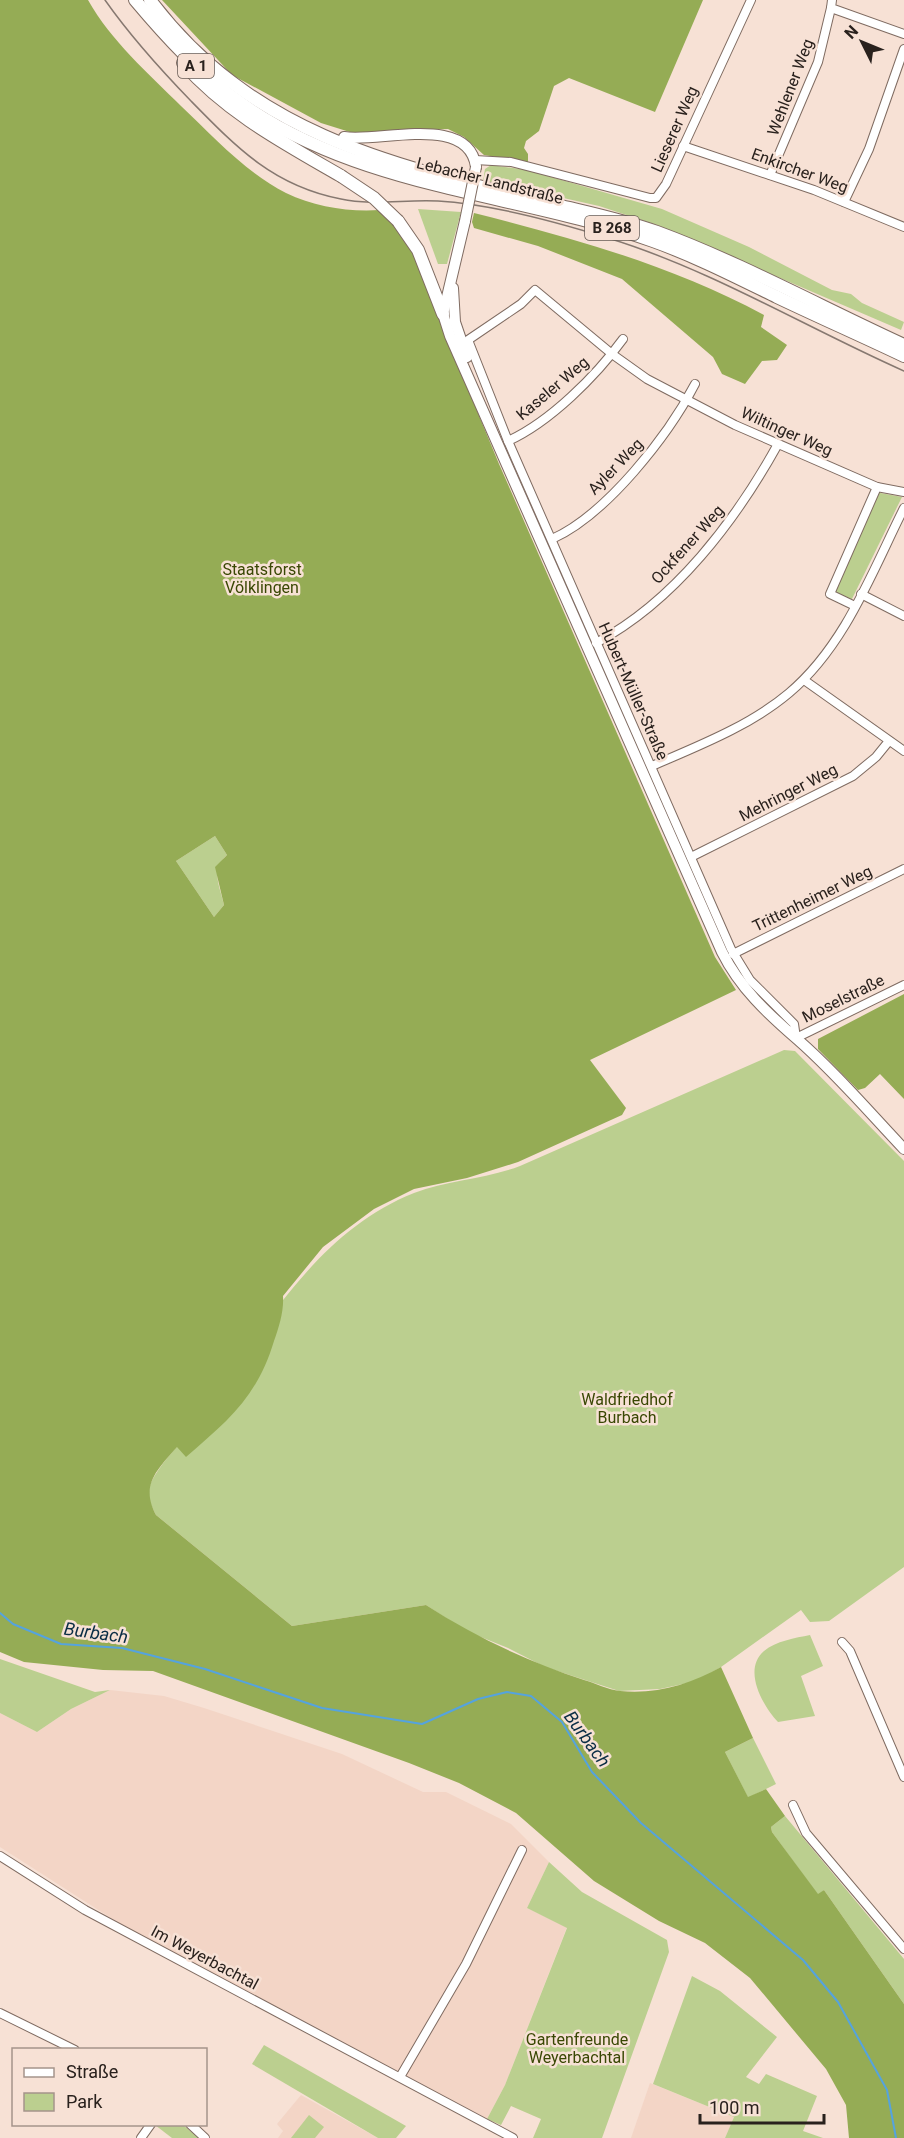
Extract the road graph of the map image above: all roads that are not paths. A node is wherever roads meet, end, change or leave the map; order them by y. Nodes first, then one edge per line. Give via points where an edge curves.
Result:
1 (135, 0) edge
2 (150, 0) edge
3 (750, 0) edge
4 (832, 4) edge
5 (904, 34) edge
6 (904, 49) edge
7 (267, 119) joint
8 (289, 120) junction
9 (344, 137) joint
10 (683, 146) junction
11 (476, 164) junction
12 (770, 175) junction
13 (844, 202) junction
14 (904, 227) edge
15 (455, 267) junction
16 (443, 314) junction
17 (622, 339) dead end
18 (465, 342) junction
19 (904, 345) edge
20 (612, 354) junction
21 (904, 356) edge
22 (695, 384) dead end
23 (687, 401) junction
24 (482, 404) junction
25 (508, 441) junction
26 (778, 444) junction
27 (877, 487) junction
28 (904, 492) edge
29 (904, 508) edge
30 (552, 539) junction
31 (861, 594) junction
32 (855, 606) junction
33 (904, 616) edge
34 (596, 643) junction
35 (804, 680) junction
36 (889, 741) junction
37 (904, 751) edge
38 (652, 766) junction
39 (691, 857) junction
40 (904, 869) edge
41 (733, 954) junction
42 (904, 985) edge
43 (796, 1038) junction
44 (904, 1149) edge
45 (842, 1642) dead end
46 (904, 1777) edge
47 (793, 1805) dead end
48 (522, 1850) dead end
49 (0, 1856) edge
50 (904, 1949) edge
51 (0, 2013) edge
52 (73, 2048) edge
53 (400, 2077) junction
54 (192, 2126) edge
55 (205, 2138) edge
56 (513, 2138) edge

1 - 7 highway, A 1 via 199,69
1 - 16 highway, bridge via 165,43 213,94 241,117 374,198 398,221 423,260
2 - 8 highway, A 1 via 217,72
3 - 10 street, Lieserer Weg
4 - 5 street
4 - 12 street, Wehlener Weg via 818,62
6 - 13 street via 873,138
7 - 21 highway, Lebacher Landstraße / B 268 via 329,149 399,174 655,241
8 - 9 highway
8 - 19 highway, Lebacher Landstraße / B 268 via 325,139 411,168 658,233
9 - 11 main road via 443,135 461,142
10 - 11 street, Lieserer Weg via 660,195 650,198 511,162
10 - 12 street, Enkircher Weg
11 - 15 main road, Hubert-Müller-Straße, bridge
12 - 13 street, Enkircher Weg
13 - 14 street, Enkircher Weg
15 - 16 main road, Hubert-Müller-Straße
15 - 18 main road, Hubert-Müller-Straße via 453,306
16 - 24 main road, Hubert-Müller-Straße via 460,361
17 - 20 street
18 - 20 street, Wiltinger Weg via 536,290
18 - 24 main road, Hubert-Müller-Straße
18 - 25 street, Hubert-Müller-Straße
20 - 23 street, Wiltinger Weg
20 - 25 street, Kaseler Weg via 560,404
22 - 23 street
23 - 26 street, Wiltinger Weg
23 - 30 street, Ayler Weg via 620,486 565,533
24 - 43 main road, Hubert-Müller-Straße via 726,961 750,996
25 - 30 street, Hubert-Müller-Straße
26 - 27 street, Wiltinger Weg
26 - 34 street, Ockfener Weg via 732,518 686,572 658,598
27 - 28 street, Wiltinger Weg
27 - 32 street via 830,594
29 - 31 street
30 - 34 street, Hubert-Müller-Straße
31 - 32 street
31 - 33 street
32 - 35 street via 836,641
34 - 38 street, Hubert-Müller-Straße
35 - 36 street
35 - 38 street via 756,716
36 - 37 street
36 - 39 street, Mehringer Weg via 853,776
38 - 39 street, Hubert-Müller-Straße
39 - 41 street, Hubert-Müller-Straße
40 - 41 street, Trittenheimer Weg
41 - 43 street, Hubert-Müller-Straße via 750,980 794,1024
42 - 43 street, Moselstraße
43 - 44 main road, Hubert-Müller-Straße
45 - 46 street via 850,1651
47 - 50 street via 806,1833
48 - 53 street via 466,1964
49 - 53 street, Im Weyerbachtal via 85,1910
51 - 52 street
53 - 56 street, Im Weyerbachtal
54 - 55 street

